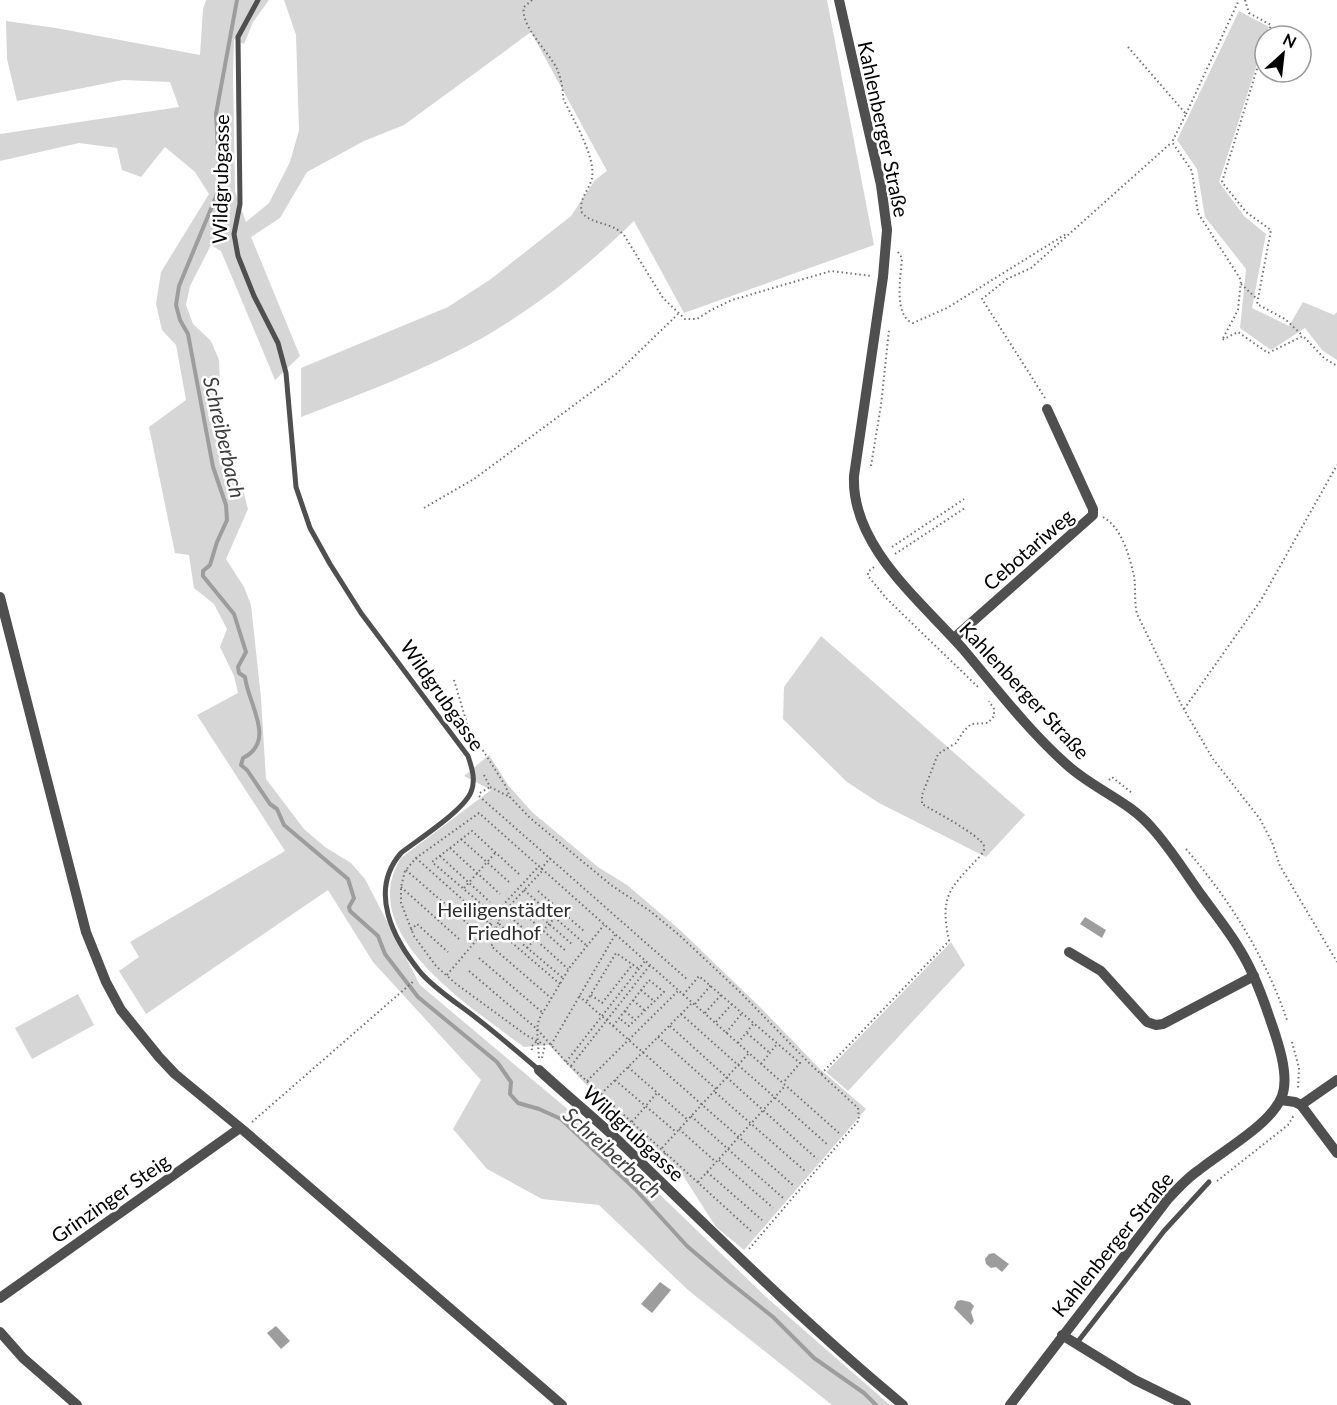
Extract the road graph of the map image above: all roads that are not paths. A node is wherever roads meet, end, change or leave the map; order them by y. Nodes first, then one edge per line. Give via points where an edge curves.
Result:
1 (258, 0) edge
2 (839, 0) edge
3 (1047, 409) road end
4 (0, 597) edge
5 (954, 638) junction
6 (1069, 952) dead end
7 (1254, 976) junction
8 (539, 1070) joint
9 (1337, 1080) edge
10 (1281, 1100) junction
11 (1298, 1109) junction
12 (242, 1129) junction
13 (1337, 1153) edge
14 (1209, 1182) road end
15 (0, 1298) edge
16 (0, 1332) edge
17 (1062, 1335) junction
18 (1076, 1344) junction
19 (77, 1405) edge
20 (562, 1405) edge
21 (903, 1405) edge
22 (1010, 1405) edge
23 (1186, 1405) edge

1 - 8 lane, Wildgrubgasse via 238,37 240,204 234,234 238,256 278,343 286,373 296,488 310,528 330,564 361,613 468,756 474,773 472,791 463,804 394,861 385,885 386,903 394,928 422,974
2 - 5 street, Kahlenberger Straße via 887,230 856,456 856,506 882,559
3 - 5 street, Cebotariweg via 1093,515
4 - 12 street via 86,932 102,974 121,1010 159,1057
5 - 7 street, Kahlenberger Straße via 1066,764 1123,802 1153,829 1234,940
6 - 7 street via 1101,971 1147,1022 1156,1025
7 - 10 street, Kahlenberger Straße via 1282,1059
8 - 21 street, Wildgrubgasse via 855,1366
9 - 11 street
10 - 11 street via 1295,1102
10 - 17 street, Kahlenberger Straße via 1255,1128 1200,1168 1168,1199
11 - 13 street
12 - 15 street, Grinzinger Steig
12 - 20 street
14 - 18 lane via 1164,1232
16 - 19 street via 23,1358
17 - 18 street
17 - 22 street, Kahlenberger Straße
18 - 23 street

